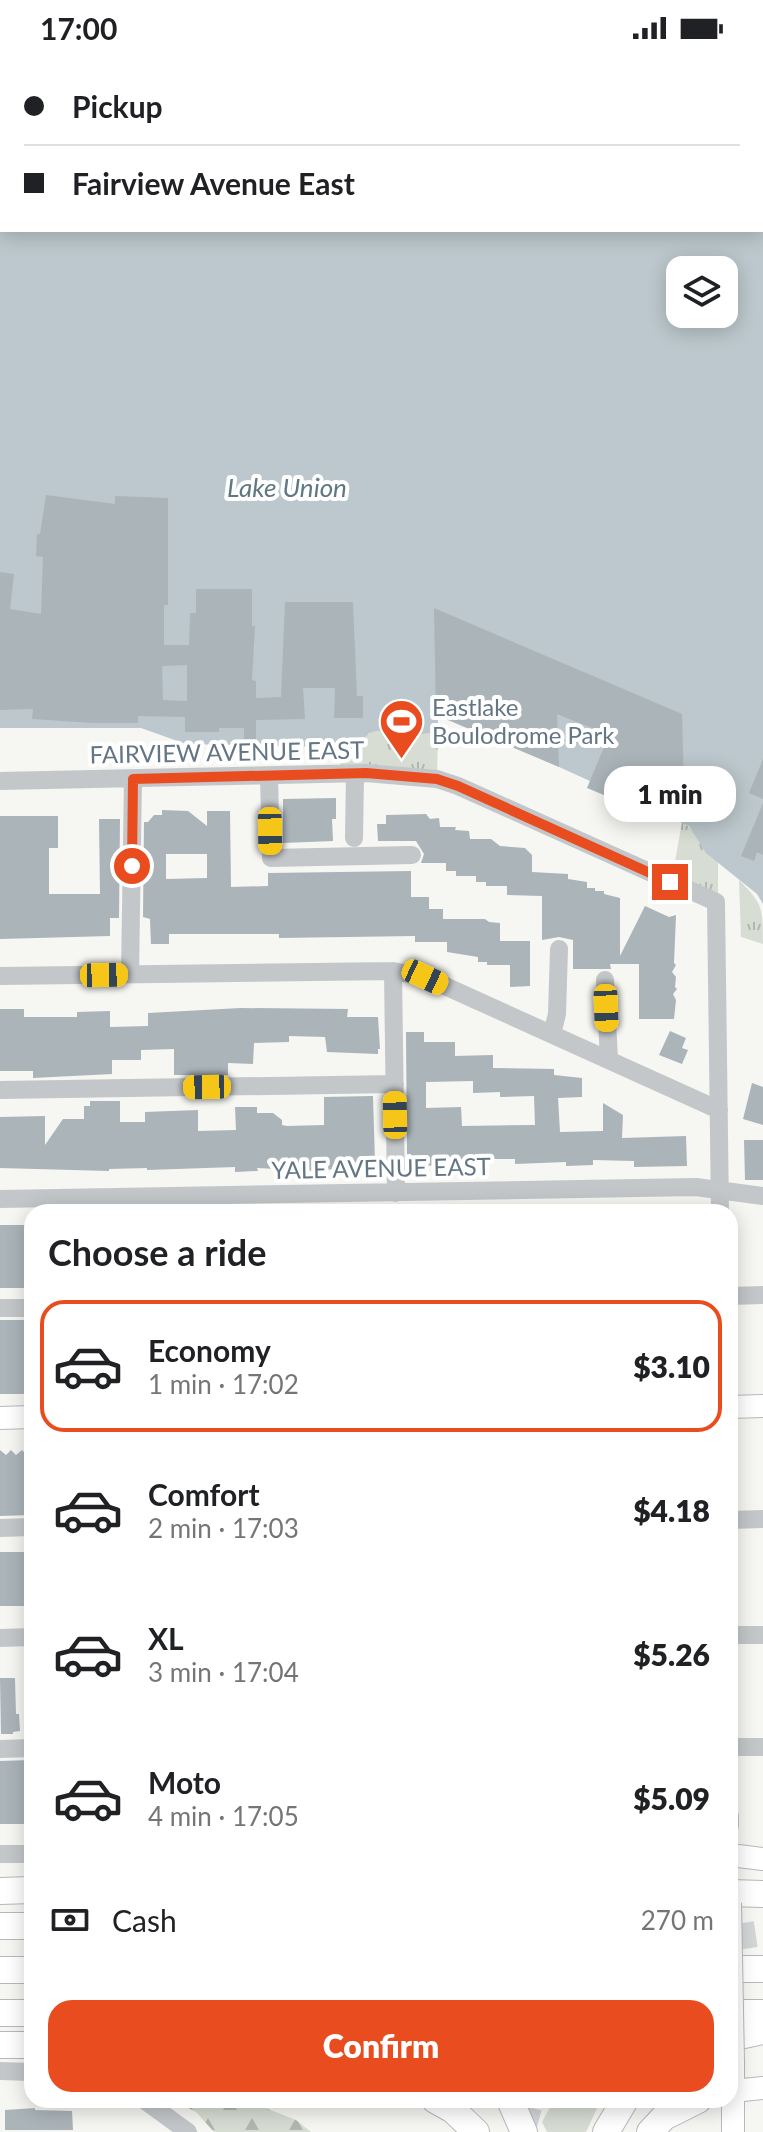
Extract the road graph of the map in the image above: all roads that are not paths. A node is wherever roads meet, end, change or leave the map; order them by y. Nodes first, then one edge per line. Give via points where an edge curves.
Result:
1 (355, 774) junction
2 (264, 776) junction
3 (133, 779) junction
4 (0, 781) edge
5 (354, 838) dead end
6 (258, 844) dead end
7 (412, 855) dead end
8 (559, 949) dead end
9 (393, 971) junction
10 (130, 974) junction
11 (0, 976) edge
12 (605, 980) dead end
13 (552, 1034) junction
14 (609, 1060) junction
15 (395, 1084) junction
16 (0, 1090) edge
17 (719, 1110) junction
18 (720, 1192) junction
19 (396, 1193) junction
20 (763, 1196) edge
21 (0, 1199) edge
22 (720, 1204) edge
23 (763, 1295) edge
24 (738, 1296) edge
25 (0, 1308) edge
26 (24, 1308) edge
27 (763, 1406) edge
28 (738, 1407) edge
29 (24, 1417) edge
30 (0, 1418) edge
31 (763, 1519) edge
32 (738, 1520) edge
33 (24, 1527) edge
34 (0, 1528) edge
35 (738, 1635) edge
36 (763, 1635) edge
37 (24, 1637) edge
38 (0, 1638) edge
39 (738, 1747) edge
40 (763, 1747) edge
41 (24, 1748) edge
42 (0, 1749) edge
43 (0, 1854) edge
44 (24, 1854) edge
45 (738, 1856) edge
46 (763, 1859) edge
47 (24, 1890) edge
48 (0, 1891) edge
49 (738, 1893) edge
50 (763, 1894) edge
51 (0, 1926) edge
52 (24, 1926) edge
53 (738, 1969) edge
54 (763, 1969) edge
55 (0, 1970) edge
56 (24, 1970) edge
57 (0, 2013) edge
58 (24, 2013) edge
59 (738, 2013) edge
60 (763, 2013) edge
61 (763, 2031) edge
62 (0, 2045) edge
63 (24, 2045) edge
64 (738, 2046) edge
65 (0, 2071) edge
66 (24, 2072) edge
67 (763, 2088) edge
68 (738, 2090) edge
69 (155, 2108) edge
70 (449, 2108) edge
71 (514, 2108) edge
72 (620, 2108) edge
73 (682, 2108) edge
74 (732, 2108) edge
75 (188, 2132) edge
76 (476, 2132) edge
77 (524, 2132) edge
78 (606, 2132) edge
79 (650, 2132) edge
80 (733, 2132) edge

1 - 2 street, FAIRVIEW AVENUE EAST
1 - 5 street
1 - 17 street, FAIRVIEW AVENUE EAST via 437,779 458,786 716,902
2 - 3 street, FAIRVIEW AVENUE EAST
2 - 6 street
2 - 7 street via 271,858
3 - 4 street, FAIRVIEW AVENUE EAST
3 - 10 street
8 - 13 street
9 - 10 street
9 - 13 street via 425,977
9 - 15 street
10 - 11 street
12 - 14 street
13 - 14 street
14 - 17 street
15 - 16 street
15 - 19 street
17 - 18 street
18 - 19 street, YALE AVENUE EAST via 696,1187
18 - 20 street, YALE AVENUE EAST
18 - 22 street
19 - 21 street, YALE AVENUE EAST
23 - 24 street
25 - 26 street
27 - 28 main road
29 - 30 main road
31 - 32 street
33 - 34 street
35 - 36 street
37 - 38 street
39 - 40 street
41 - 42 street
43 - 44 street
45 - 46 main road
47 - 48 highway
49 - 50 highway
51 - 52 highway
53 - 54 highway
55 - 56 highway
57 - 58 highway
59 - 60 highway
61 - 64 highway
62 - 63 highway
65 - 66 street
67 - 68 main road
69 - 75 street
70 - 76 highway
71 - 77 highway
72 - 78 highway
73 - 79 highway
74 - 80 main road

